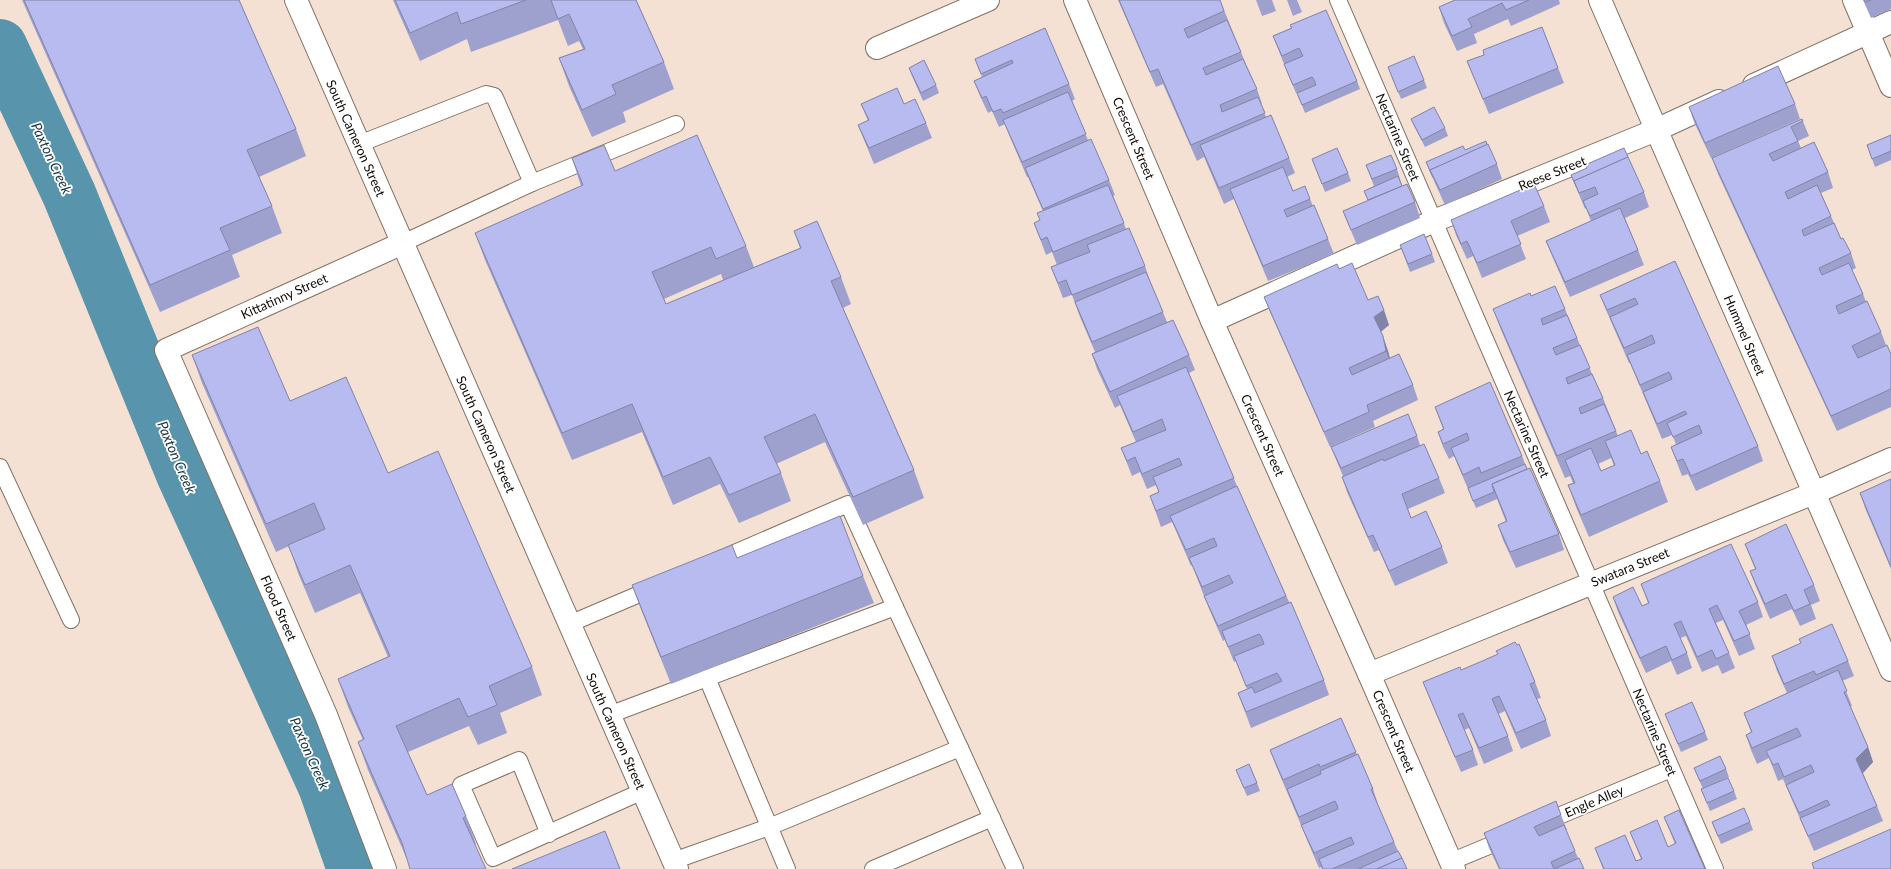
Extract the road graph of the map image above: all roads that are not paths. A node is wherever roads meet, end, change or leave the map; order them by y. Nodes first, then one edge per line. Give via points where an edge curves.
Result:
1 (296, 0) edge
2 (988, 0) edge
3 (1075, 0) edge
4 (1338, 0) edge
5 (1600, 0) edge
6 (1854, 0) edge
7 (1891, 22) edge
8 (1868, 32) junction
9 (877, 48) dead end
10 (1891, 86) edge
11 (676, 124) dead end
12 (1656, 130) junction
13 (359, 144) junction
14 (532, 183) junction
15 (1434, 221) junction
16 (403, 243) junction
17 (1212, 321) junction
18 (166, 350) joint
19 (1891, 459) edge
20 (0, 467) edge
21 (1814, 493) junction
22 (702, 567) edge
23 (673, 580) edge
24 (1591, 582) junction
25 (895, 607) junction
26 (72, 620) dead end
27 (569, 624) junction
28 (1891, 670) edge
29 (1369, 674) junction
30 (707, 678) junction
31 (609, 714) junction
32 (960, 748) junction
33 (1670, 769) junction
34 (643, 791) junction
35 (992, 818) junction
36 (769, 827) junction
37 (548, 834) junction
38 (675, 865) edge
39 (1452, 865) edge
40 (385, 869) edge
41 (787, 869) edge
42 (873, 869) edge
43 (1015, 869) edge
44 (1715, 869) edge

1 - 13 main road, South Cameron Street
2 - 9 main road
3 - 17 main road, Crescent Street
4 - 15 lane, Nectarine Street
5 - 12 main road, Hummel Street
6 - 8 main road
7 - 8 main road, Reese Street
8 - 10 main road
8 - 12 main road, Reese Street
11 - 14 lane
12 - 15 main road, Reese Street
12 - 21 main road, Hummel Street
13 - 14 lane via 486,94 496,100
13 - 16 main road, South Cameron Street
14 - 16 lane
15 - 17 main road, Reese Street
15 - 24 lane, Nectarine Street
16 - 18 main road, Kittatinny Street
16 - 27 main road, South Cameron Street
17 - 29 main road, Crescent Street
18 - 40 main road, Flood Street via 326,715
19 - 21 main road, Swatara Street
20 - 26 lane
21 - 24 main road, Swatara Street
21 - 28 main road, Hummel Street
22 - 25 lane via 848,504
23 - 27 lane
24 - 29 main road, Swatara Street
24 - 33 lane, Nectarine Street
25 - 30 lane
25 - 32 lane
27 - 31 main road, South Cameron Street
29 - 39 main road, Crescent Street
30 - 31 lane
30 - 36 lane
31 - 34 main road, South Cameron Street
32 - 35 lane
32 - 36 lane
33 - 39 lane, Engle Alley via 1527,829
33 - 44 lane, Nectarine Street
34 - 37 lane
34 - 38 main road, South Cameron Street
35 - 42 lane
35 - 43 lane
36 - 38 lane
36 - 41 lane
37 - 37 lane via 493,858 461,785 519,760

